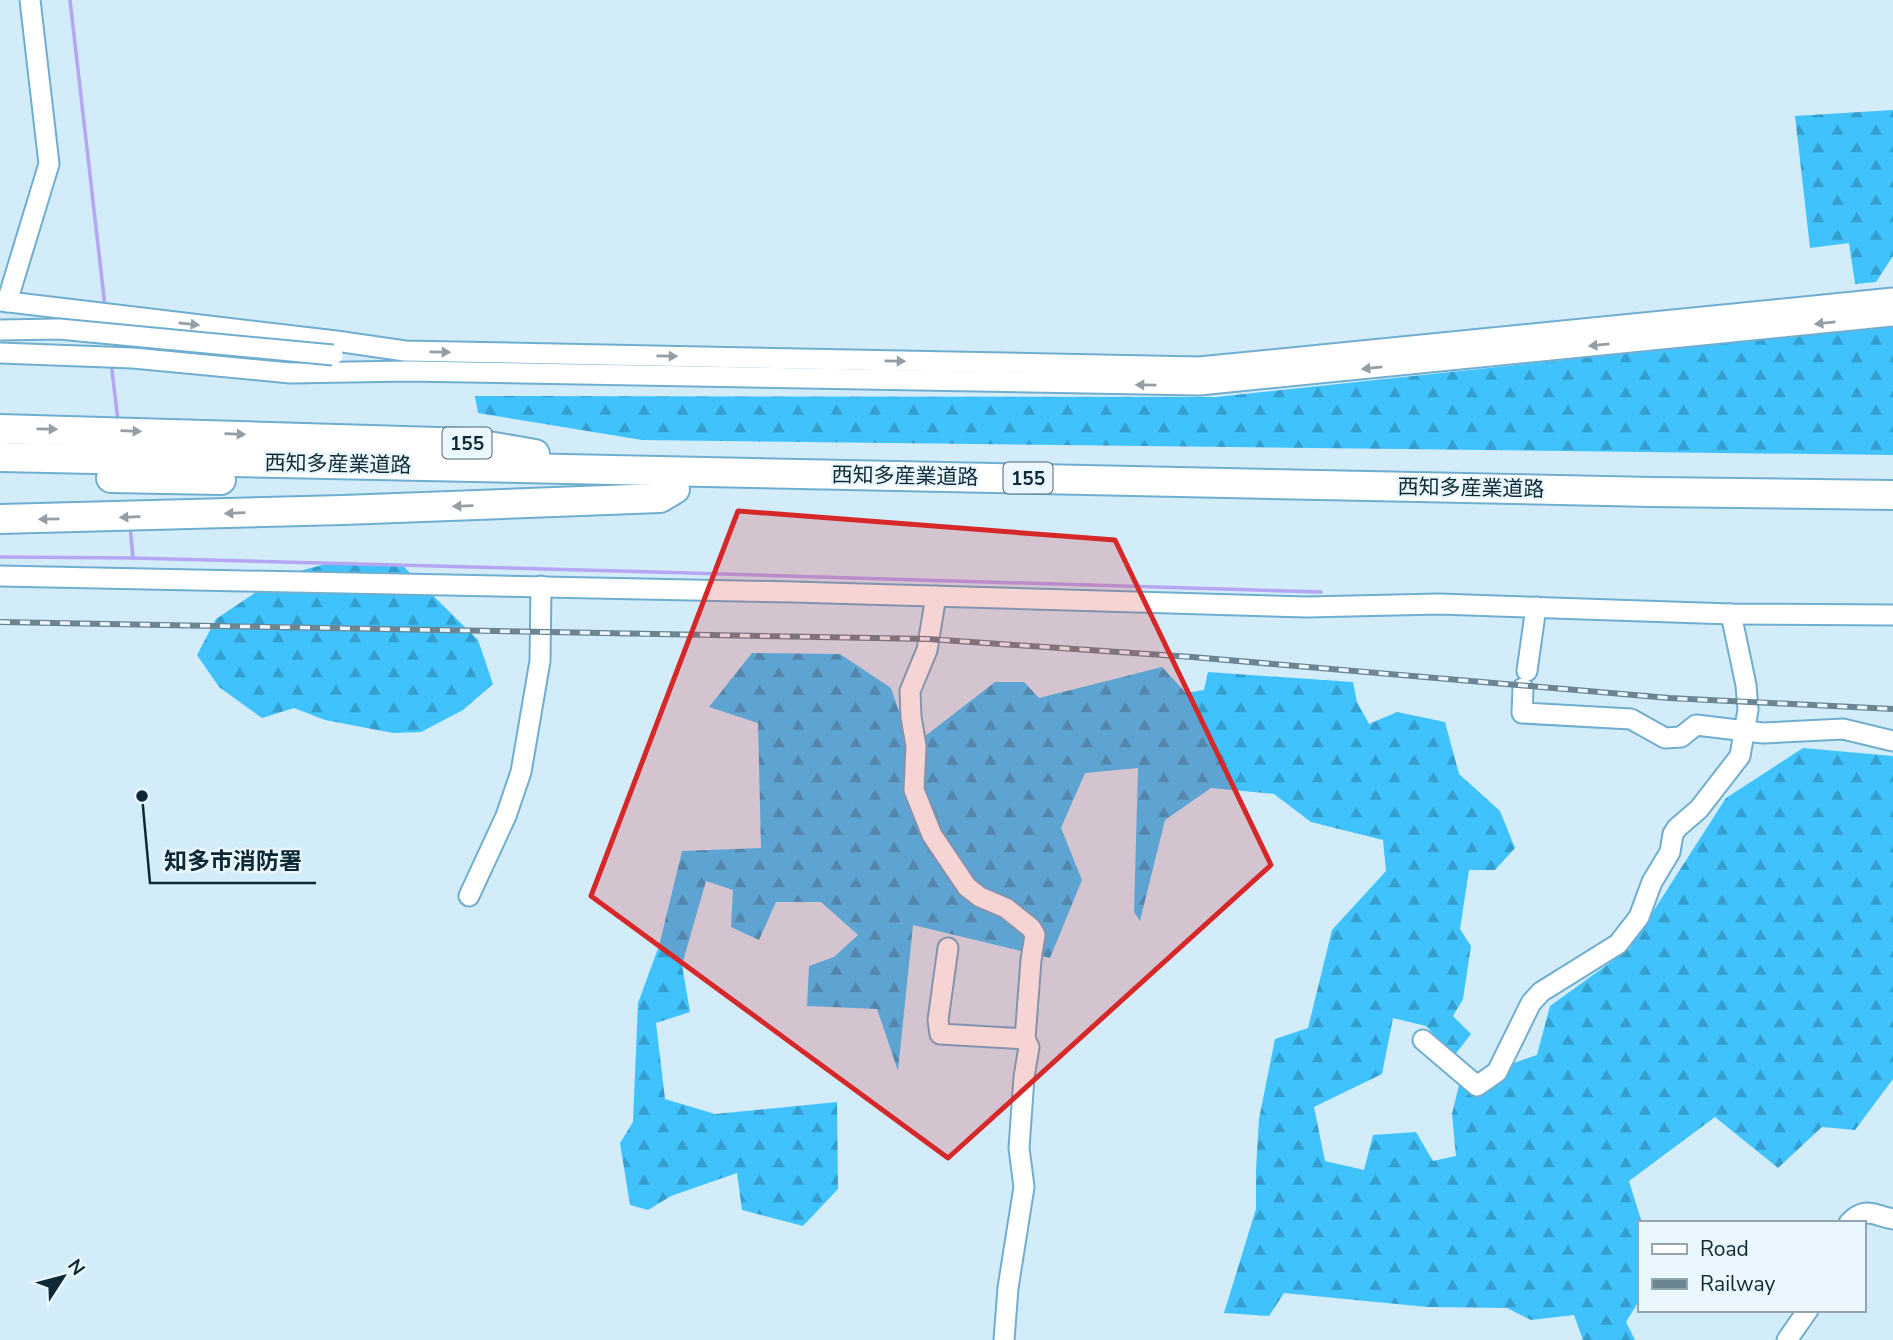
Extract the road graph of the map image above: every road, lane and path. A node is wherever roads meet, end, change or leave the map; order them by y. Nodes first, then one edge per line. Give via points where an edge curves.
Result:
1 (30, 0) edge
2 (1893, 298) edge
3 (11, 303) edge
4 (1893, 316) edge
5 (0, 330) edge
6 (0, 341) edge
7 (405, 351) junction
8 (29, 352) junction
9 (0, 353) edge
10 (410, 371) junction
11 (0, 429) edge
12 (0, 457) edge
13 (165, 457) junction
14 (96, 468) junction
15 (0, 476) edge
16 (676, 489) junction
17 (1893, 495) edge
18 (1893, 514) edge
19 (0, 519) edge
20 (0, 576) edge
21 (541, 586) junction
22 (936, 596) junction
23 (1536, 607) junction
24 (1731, 614) junction
25 (1893, 615) edge
26 (1743, 732) junction
27 (1893, 741) edge
28 (469, 896) dead end
29 (948, 948) dead end
30 (1025, 1039) junction
31 (1423, 1040) dead end
32 (1893, 1219) edge
33 (1851, 1221) edge
34 (1807, 1312) edge
35 (1004, 1340) edge
36 (1787, 1340) edge

1 - 3 street via 49,164
7 -> 2 street via 1199,368
3 -> 7 street
3 - 8 street
4 -> 10 street via 1199,386
5 - 7 street, bridge via 59,329 332,355
6 - 10 street via 59,337
8 - 9 street
8 - 10 street via 290,373
11 -> 13 highway, 155 via 95,430
12 - 14 highway, 西知多産業道路 / 155
13 - 14 highway, 西知多産業道路 / 155
13 - 16 highway, 西知多産業道路 / 155
13 -> 17 highway, 西知多産業道路 / 155
14 - 15 highway, 西知多産業道路 / 155
16 - 18 highway, 西知多産業道路 / 155
16 -> 19 highway, 155 via 660,498
20 - 21 street
21 - 22 street
21 - 28 street via 540,661 521,772
22 - 23 street via 1307,607
22 - 30 street via 927,650 910,691 914,790 932,835 967,887 1006,908 1035,935
23 - 24 street
23 - 26 street via 1522,713 1632,719 1665,738 1681,737 1696,725
24 - 25 street
24 - 26 street via 1746,685 1748,710
26 - 27 street via 1843,729
26 - 31 street via 1740,756 1673,835 1670,852 1627,934 1531,1003 1497,1072 1477,1086
29 - 30 street via 937,1020 940,1034
30 - 35 street via 1019,1148 1024,1187
32 - 33 street via 1865,1213
34 - 36 street

